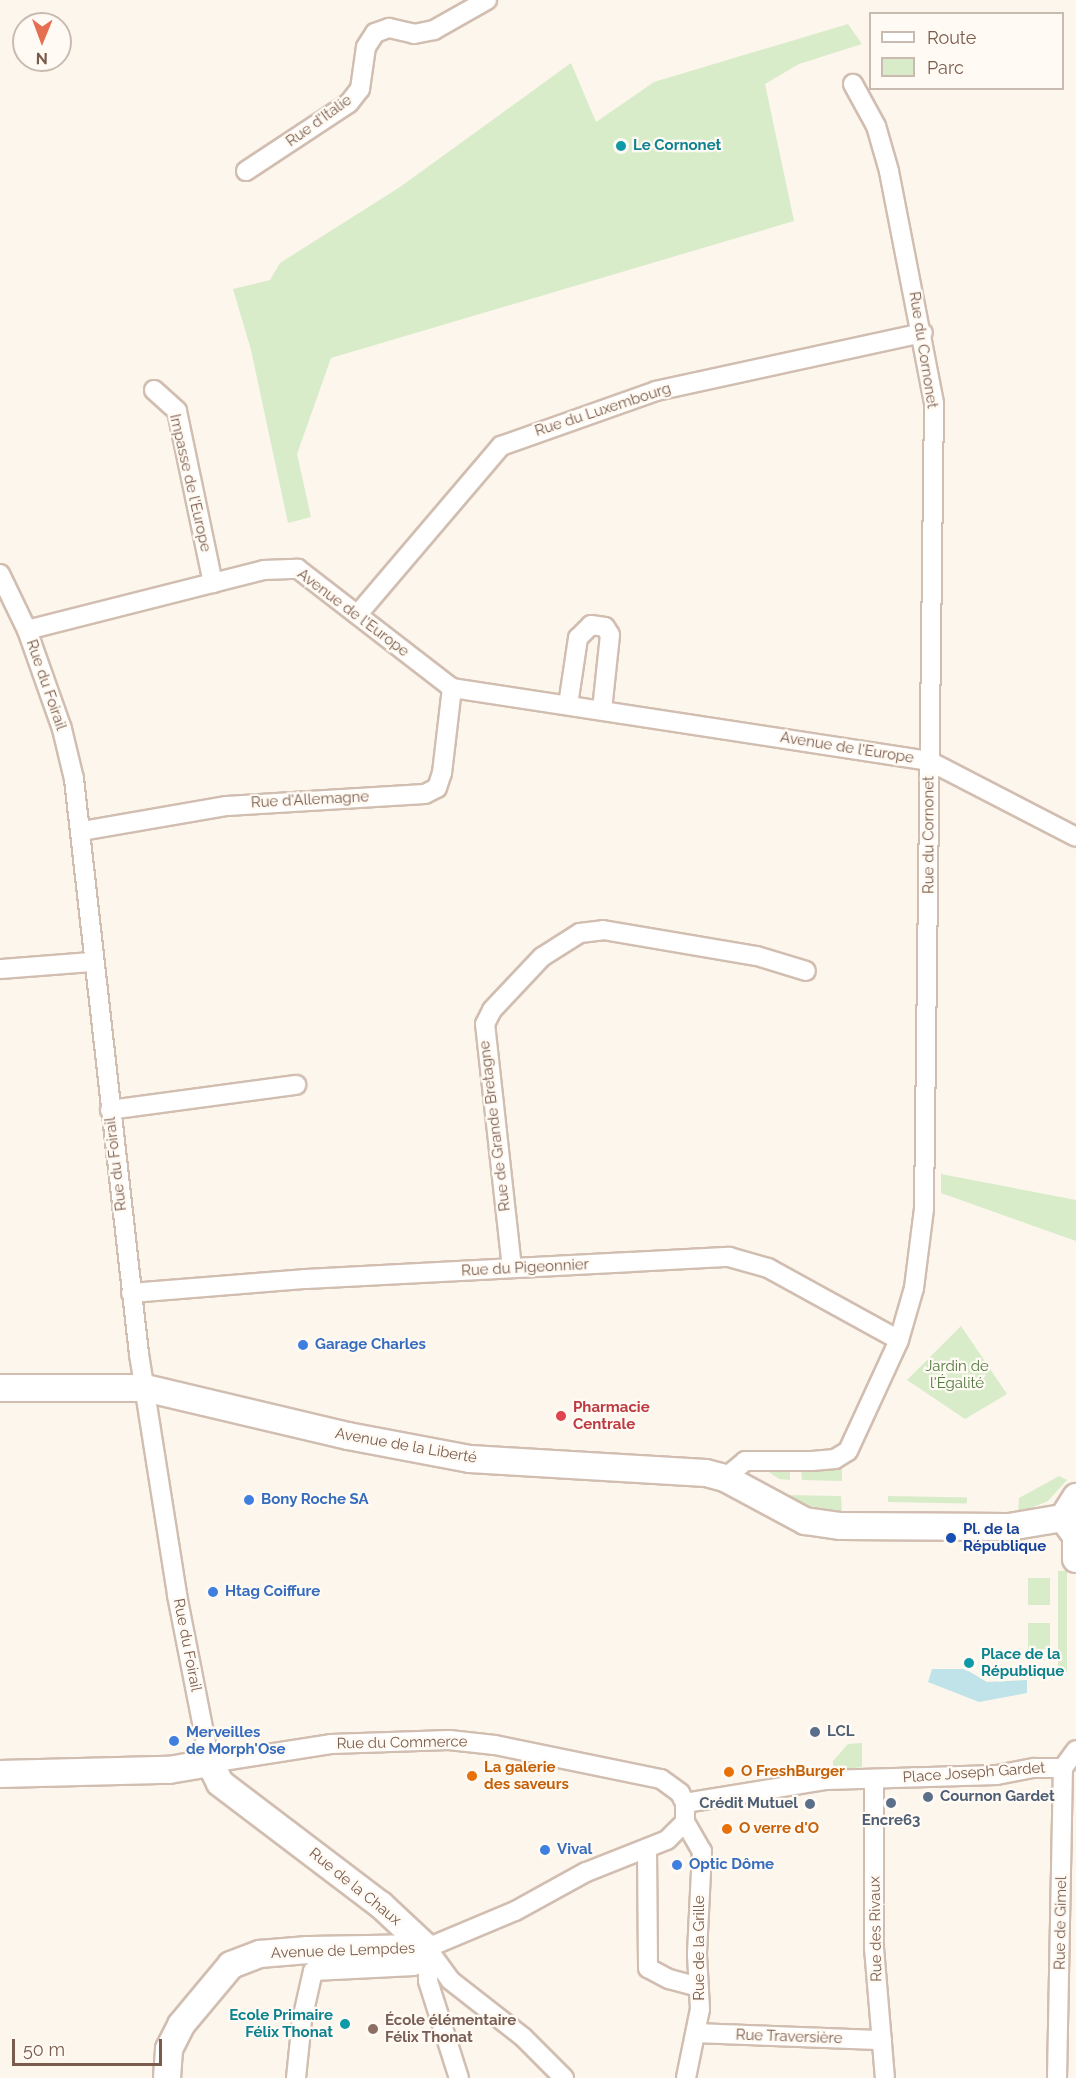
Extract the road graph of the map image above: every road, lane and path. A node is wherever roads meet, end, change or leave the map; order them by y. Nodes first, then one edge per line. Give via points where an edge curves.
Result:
1 (487, 0) edge
2 (854, 84) dead end
3 (246, 171) dead end
4 (923, 333) junction
5 (154, 390) dead end
6 (0, 574) edge
7 (213, 583) junction
8 (358, 614) junction
9 (27, 630) junction
10 (452, 688) junction
11 (568, 705) junction
12 (602, 710) junction
13 (929, 761) junction
14 (82, 831) junction
15 (1076, 837) edge
16 (92, 962) junction
17 (0, 969) edge
18 (806, 971) dead end
19 (296, 1085) dead end
20 (110, 1110) junction
21 (512, 1268) junction
22 (131, 1293) junction
23 (899, 1340) junction
24 (0, 1388) edge
25 (145, 1388) junction
26 (725, 1478) junction
27 (1070, 1507) edge
28 (1076, 1559) edge
29 (1076, 1750) edge
30 (210, 1763) junction
31 (1063, 1768) junction
32 (0, 1774) edge
33 (873, 1779) junction
34 (685, 1803) junction
35 (685, 1822) junction
36 (647, 1849) junction
37 (428, 1948) junction
38 (698, 1987) junction
39 (697, 2033) junction
40 (882, 2040) junction
41 (1068, 2046) edge
42 (167, 2078) edge
43 (296, 2078) edge
44 (459, 2078) edge
45 (564, 2078) edge
46 (686, 2078) edge
47 (885, 2078) edge
48 (1057, 2078) edge

1 - 3 street, Rue d'Italie via 434,30 414,34 389,28 375,33 366,47 360,89 349,103
2 - 4 street, Rue du Cornonet via 876,126 889,171
4 - 8 street, Rue du Luxembourg via 656,391 501,446
4 - 13 street, Rue du Cornonet via 934,403
5 - 7 street, Impasse de l'Europe via 177,411
6 - 9 street, Rue du Foirail
7 - 8 street, Avenue de l'Europe via 282,567 298,569
7 - 9 street, Avenue de l'Europe
8 - 10 street, Avenue de l'Europe
9 - 14 street, Rue du Foirail via 62,729
10 - 11 street, Avenue de l'Europe
10 - 14 street, Rue d'Allemagne via 448,737 437,788 425,794 227,806
11 - 12 street, Avenue de l'Europe
11 - 12 street via 578,638 591,625 606,627 610,635
12 - 13 street, Avenue de l'Europe
13 - 15 street, Avenue de l'Europe
13 - 23 street, Rue du Cornonet via 926,1182 914,1288
14 - 16 street, Rue du Foirail
16 - 17 street
16 - 20 street, Rue du Foirail
18 - 21 street, Rue de Grande Bretagne via 757,956 603,930 580,933 542,957 492,1010 485,1024
19 - 20 street
20 - 22 street, Rue du Foirail
21 - 22 street, Rue du Pigeonnier
21 - 23 street, Rue du Pigeonnier via 743,1259 768,1268
22 - 25 street, Rue du Foirail
23 - 26 street, Rue du Cornonet via 848,1451 835,1459 745,1461
24 - 25 street, Avenue de la Liberté
25 - 26 street, Avenue de la Liberté via 348,1436 470,1459 706,1473
25 - 30 street, Rue du Foirail via 177,1595
26 - 27 street, Avenue de la Liberté via 805,1521 841,1526 1000,1527
27 - 28 street
29 - 31 street, Place Joseph Gardet
30 - 32 street, Rue du Commerce via 169,1770
30 - 34 street, Rue du Commerce via 332,1744 449,1740 495,1745 661,1779 681,1792
30 - 37 street, Rue de la Chaux via 220,1783 381,1905
31 - 33 street, Place Joseph Gardet via 1034,1768 997,1775
31 - 41 street, Rue de Gimel
33 - 34 street, Place Joseph Gardet via 826,1780
33 - 40 street, Rue des Rivaux via 874,1948
34 - 35 street
35 - 36 street, Avenue de Lempdes via 667,1840
35 - 38 street, Rue de la Grille via 702,1851
36 - 37 street, Avenue de Lempdes via 586,1872 515,1911
36 - 38 street via 648,1968
37 - 42 street, Avenue de Lempdes via 260,1954 231,1965 181,2025 169,2049
37 - 43 street via 408,1968 313,1971 302,2020
37 - 44 street via 429,1981
37 - 45 street via 450,1980 523,2037
38 - 39 street, Rue de la Grille
39 - 40 street, Rue Traversière
39 - 46 street, Rue de la Grille
40 - 47 street, Rue des Rivaux
41 - 48 street, Rue de Gimel

